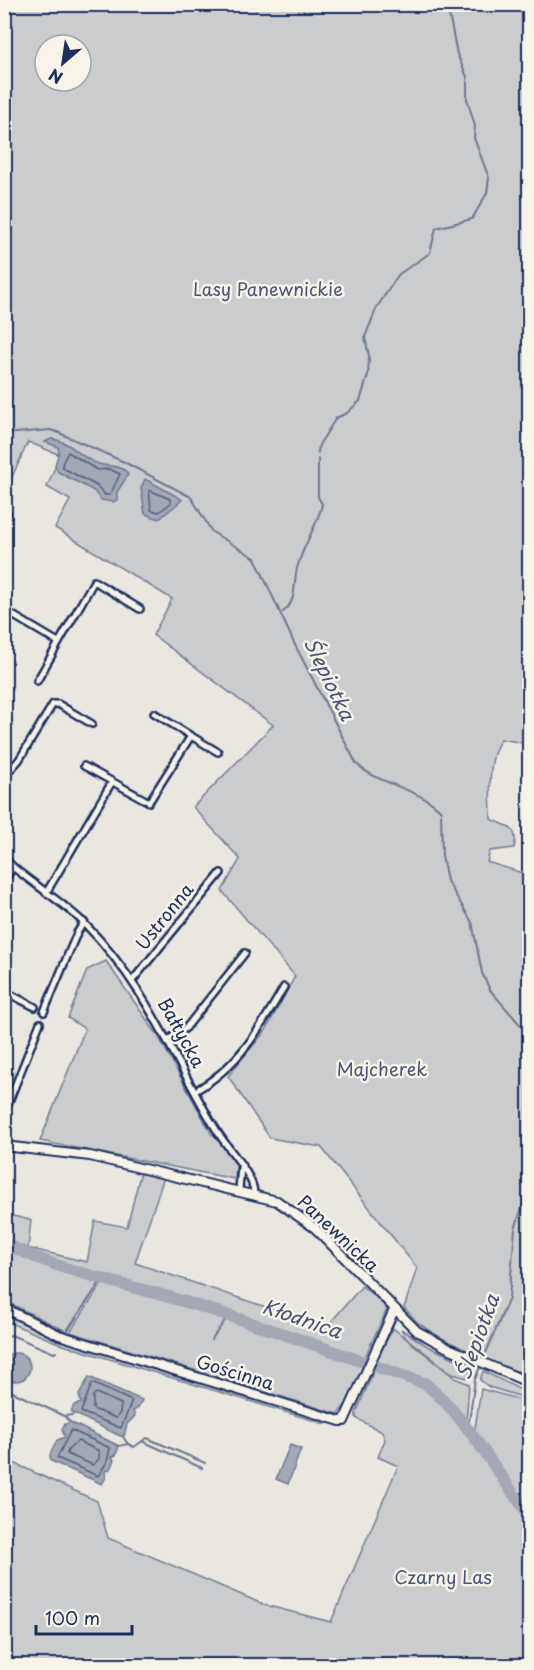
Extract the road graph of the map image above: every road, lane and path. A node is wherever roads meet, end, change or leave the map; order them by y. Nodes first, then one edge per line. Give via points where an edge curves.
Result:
1 (140, 609) dead end
2 (4, 610) edge
3 (58, 642) junction
4 (36, 681) dead end
5 (154, 713) dead end
6 (92, 724) dead end
7 (191, 736) junction
8 (218, 752) dead end
9 (4, 763) edge
10 (84, 766) dead end
11 (10, 767) junction
12 (4, 777) edge
13 (112, 782) junction
14 (4, 857) edge
15 (13, 867) junction
16 (221, 873) dead end
17 (4, 882) edge
18 (46, 893) junction
19 (84, 922) junction
20 (245, 953) dead end
21 (132, 981) junction
22 (284, 987) dead end
23 (4, 991) edge
24 (35, 1007) dead end
25 (44, 1012) dead end
26 (40, 1023) dead end
27 (169, 1039) junction
28 (195, 1091) junction
29 (4, 1114) edge
30 (4, 1146) edge
31 (241, 1166) junction
32 (239, 1190) junction
33 (254, 1193) junction
34 (4, 1308) edge
35 (394, 1310) junction
36 (527, 1382) edge

1 - 3 street via 93,581
2 - 3 street
3 - 4 street
5 - 7 street
6 - 11 street via 53,704 14,768
7 - 8 street
7 - 13 street via 149,802
9 - 11 street
10 - 13 street
11 - 12 street
13 - 18 street
14 - 15 street, Bałtycka
15 - 17 street
15 - 18 street, Bałtycka
16 - 21 street, Ustronna
18 - 19 street, Bałtycka
19 - 21 street, Bałtycka
19 - 25 street
20 - 27 street via 186,1028
21 - 27 street, Bałtycka
22 - 28 street via 261,1028 236,1060
23 - 24 street
26 - 29 street
27 - 28 street, Bałtycka
28 - 31 street, Bałtycka
30 - 32 street, Panewnicka via 80,1155
31 - 32 street
31 - 33 street, Bałtycka
32 - 33 street, Panewnicka
33 - 35 street, Panewnicka via 303,1217
34 - 35 street, Gościnna via 59,1335 340,1421 344,1420
35 - 36 street, Panewnicka via 423,1335

